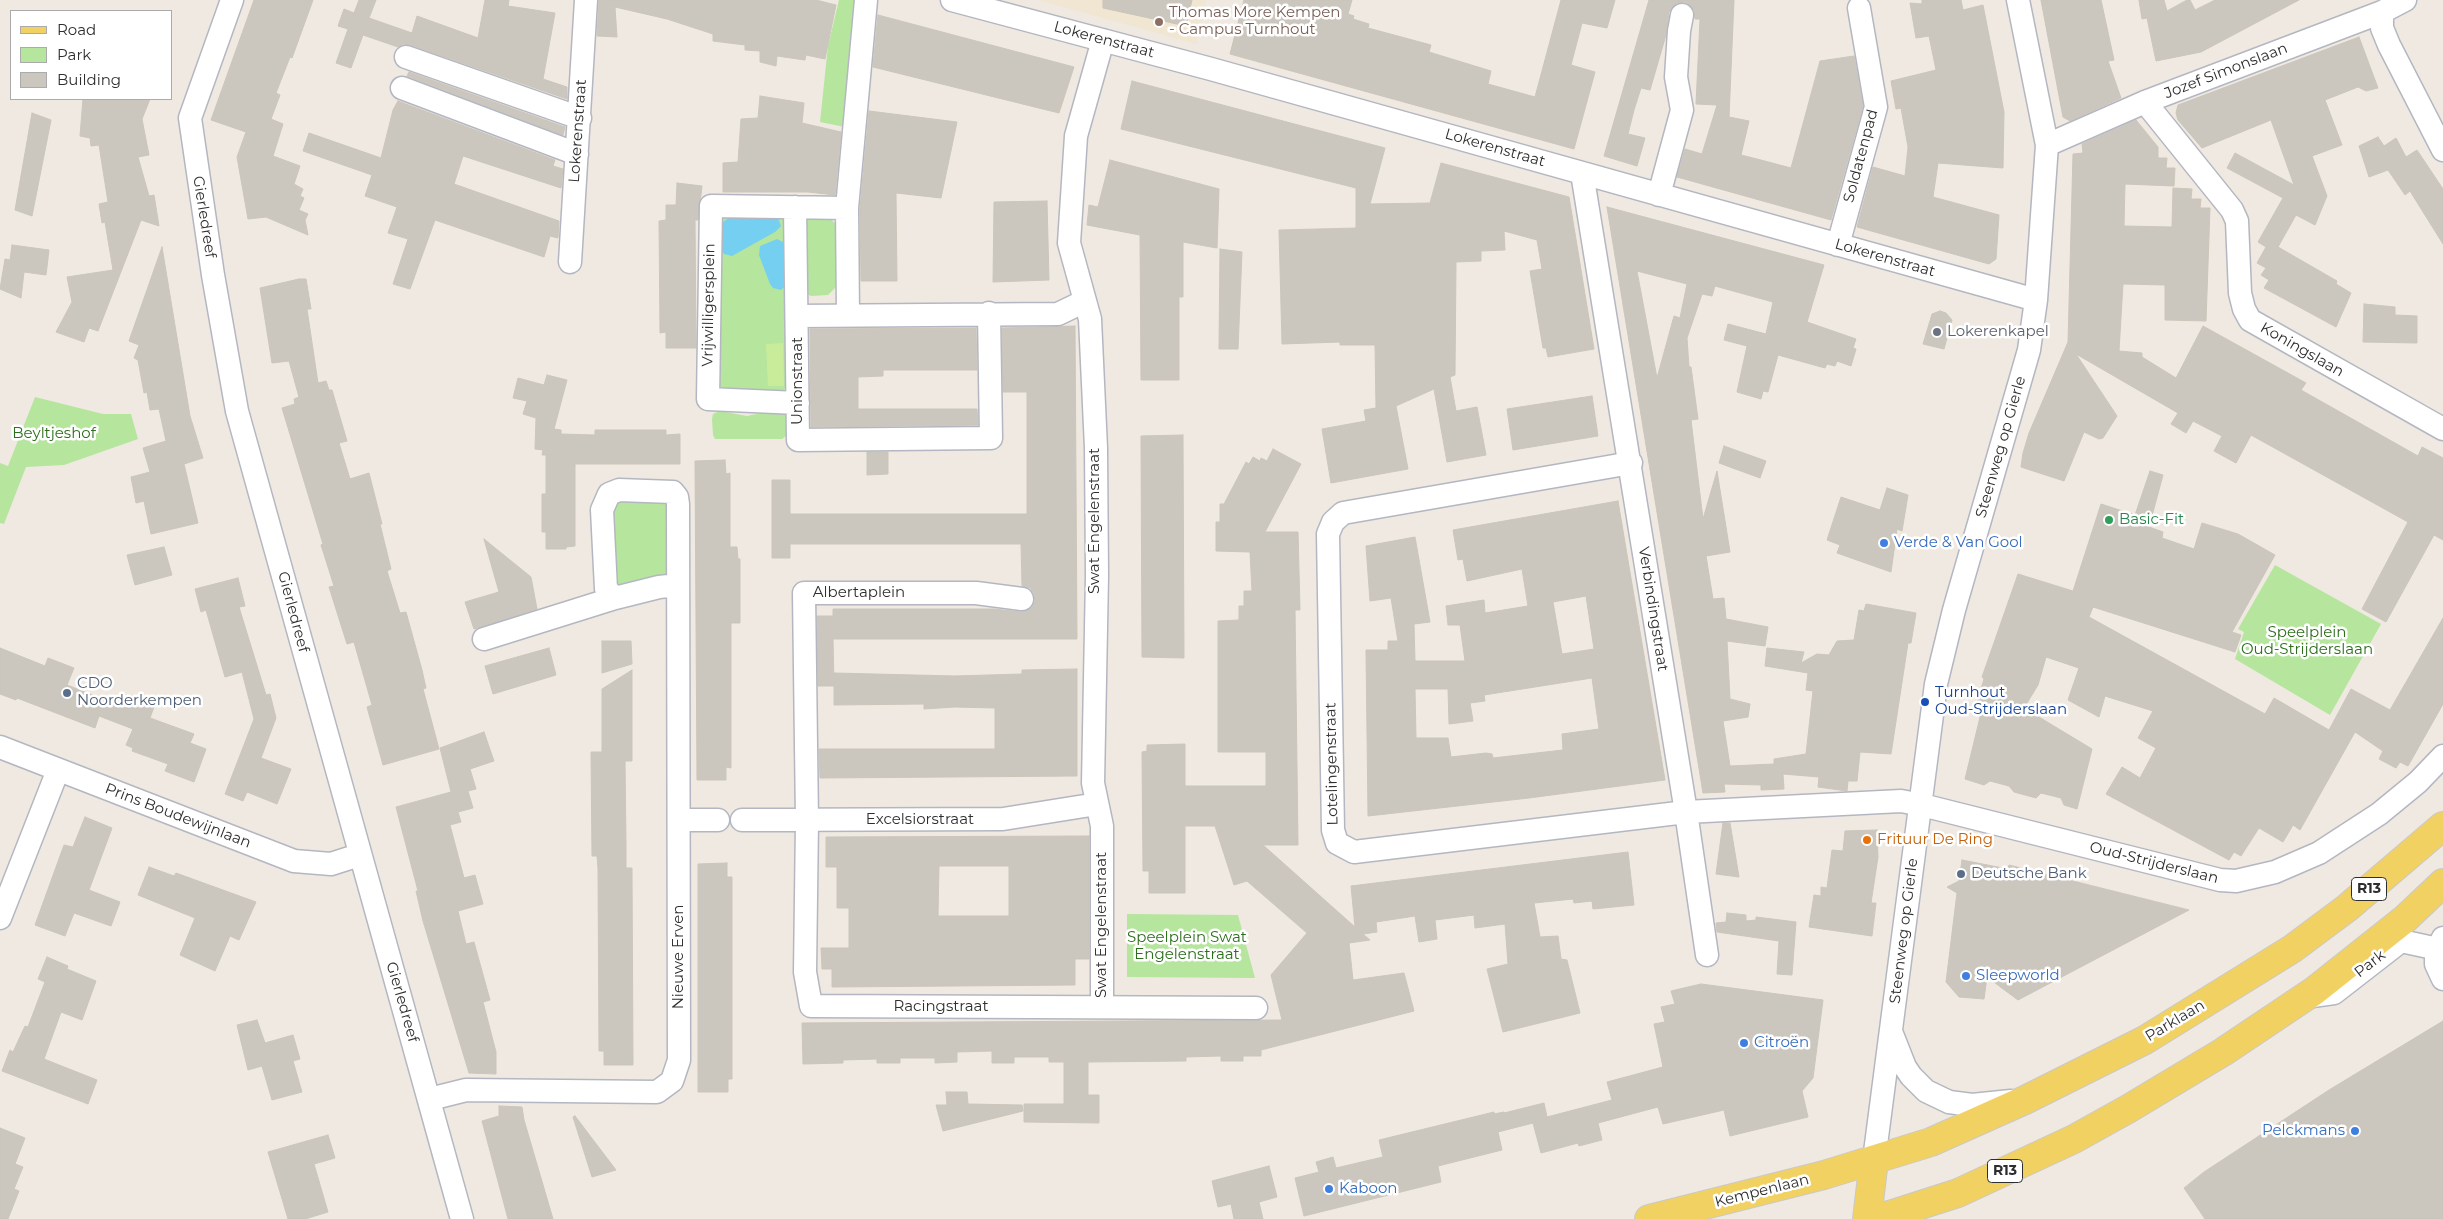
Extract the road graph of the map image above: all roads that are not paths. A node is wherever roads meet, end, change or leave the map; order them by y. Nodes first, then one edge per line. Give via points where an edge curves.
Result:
1 (232, 0) edge
2 (586, 0) edge
3 (866, 0) edge
4 (952, 0) edge
5 (2018, 0) edge
6 (2405, 0) edge
7 (1859, 8) dead end
8 (2382, 12) junction
9 (1682, 15) dead end
10 (1103, 40) junction
11 (406, 58) dead end
12 (402, 88) dead end
13 (2145, 102) junction
14 (580, 118) junction
15 (2047, 145) junction
16 (2443, 150) edge
17 (577, 154) junction
18 (1582, 173) junction
19 (1659, 195) junction
20 (795, 208) junction
21 (847, 208) junction
22 (1838, 245) junction
23 (570, 262) dead end
24 (2036, 300) junction
25 (1085, 301) junction
26 (989, 313) junction
27 (848, 315) junction
28 (798, 316) junction
29 (798, 403) junction
30 (2443, 430) edge
31 (1630, 463) junction
32 (678, 585) junction
33 (615, 598) junction
34 (1022, 599) dead end
35 (484, 638) dead end
36 (0, 747) edge
37 (2443, 756) edge
38 (58, 770) junction
39 (1097, 804) junction
40 (1922, 805) junction
41 (1686, 812) junction
42 (679, 820) junction
43 (718, 820) dead end
44 (742, 820) dead end
45 (806, 821) junction
46 (2443, 826) edge
47 (359, 854) junction
48 (2443, 883) edge
49 (0, 918) edge
50 (2440, 944) edge
51 (1707, 955) dead end
52 (2443, 979) edge
53 (2305, 997) junction
54 (1102, 1007) junction
55 (1256, 1008) dead end
56 (1892, 1032) junction
57 (430, 1099) junction
58 (2025, 1100) junction
59 (1874, 1160) junction
60 (1958, 1193) junction
61 (462, 1219) edge
62 (1649, 1219) edge
63 (1867, 1219) edge
64 (1876, 1219) edge
65 (1944, 1219) edge

1 - 47 street, Gierledreef via 190,118 196,170 237,411
2 - 14 street, Lokerenstraat
3 - 21 street
4 - 10 street, Lokerenstraat
5 - 15 street, Steenweg op Gierle
6 - 8 street, Jozef Simonslaan
7 - 22 street, Soldatenpad via 1876,108
8 - 13 street, Jozef Simonslaan
8 - 16 street via 2382,28 2389,46
9 - 19 street via 1676,77 1682,110
10 - 18 street, Lokerenstraat
10 - 25 street, Swat Engelenstraat via 1076,136 1069,243
11 - 14 street
12 - 17 street
13 - 15 street, Jozef Simonslaan
13 - 30 street, Koningslaan via 2235,215 2240,293 2250,320
14 - 17 street, Lokerenstraat
15 - 24 street, Steenweg op Gierle
17 - 23 street, Lokerenstraat
18 - 19 street, Lokerenstraat
18 - 31 street, Verbindingstraat
19 - 22 street, Lokerenstraat
20 - 21 street, Vrijwilligersplein
20 - 28 street
20 - 29 street, Vrijwilligersplein via 711,206 708,399
21 - 27 street
22 - 24 street, Lokerenstraat
24 - 40 street, Steenweg op Gierle via 2029,350 1954,610 1936,684
25 - 26 street, Unionstraat via 1058,314
25 - 39 street, Swat Engelenstraat via 1090,318 1096,448 1093,774
26 - 27 street, Unionstraat
26 - 29 street, Unionstraat via 991,438 798,440
27 - 28 street, Unionstraat
28 - 29 street, Unionstraat
31 - 41 street, Verbindingstraat
31 - 41 street, Lotelingenstraat via 1343,513 1334,522 1328,534 1333,830 1336,843 1354,852
32 - 33 street
32 - 33 street, Nieuwe Erven via 677,497 674,492 619,490 610,494 602,510 604,577 606,589
32 - 42 street, Nieuwe Erven
33 - 35 street
34 - 45 street, Albertaplein via 976,593 804,593
36 - 38 street, Prins Boudewijnlaan
37 - 40 street, Oud-Strijderslaan via 2379,814 2319,853 2274,872 2236,881 2220,880
38 - 47 street, Prins Boudewijnlaan via 294,861 331,864
38 - 49 street
39 - 45 street, Excelsiorstraat via 1003,820
39 - 54 street, Swat Engelenstraat via 1102,826
40 - 41 street via 1901,801
40 - 56 street, Steenweg op Gierle
41 - 51 street
42 - 43 street
42 - 57 street, Nieuwe Erven via 680,1060 672,1081 657,1092 466,1090
44 - 45 street, Excelsiorstraat
45 - 54 street, Racingstraat via 805,972 811,1006
46 - 58 main road, Parklaan / R13 via 2347,908 2292,949 2144,1040
47 - 57 street, Gierledreef
48 - 53 main road, R13 via 2406,918
50 - 52 street via 2436,964
50 - 53 street, Park via 2400,940 2334,993
53 - 60 main road, R13 via 2223,1052 2128,1109 2074,1139
54 - 55 street, Racingstraat
56 - 58 street via 1905,1067 1926,1091 1949,1102 1972,1105
56 - 59 street, Steenweg op Gierle
57 - 61 street, Gierledreef
58 - 59 main road, Parklaan / R13 via 1931,1142
59 - 62 main road, Kempenlaan / R13
59 - 63 main road, Steenweg op Gierle
60 - 64 main road, R13
60 - 65 main road

